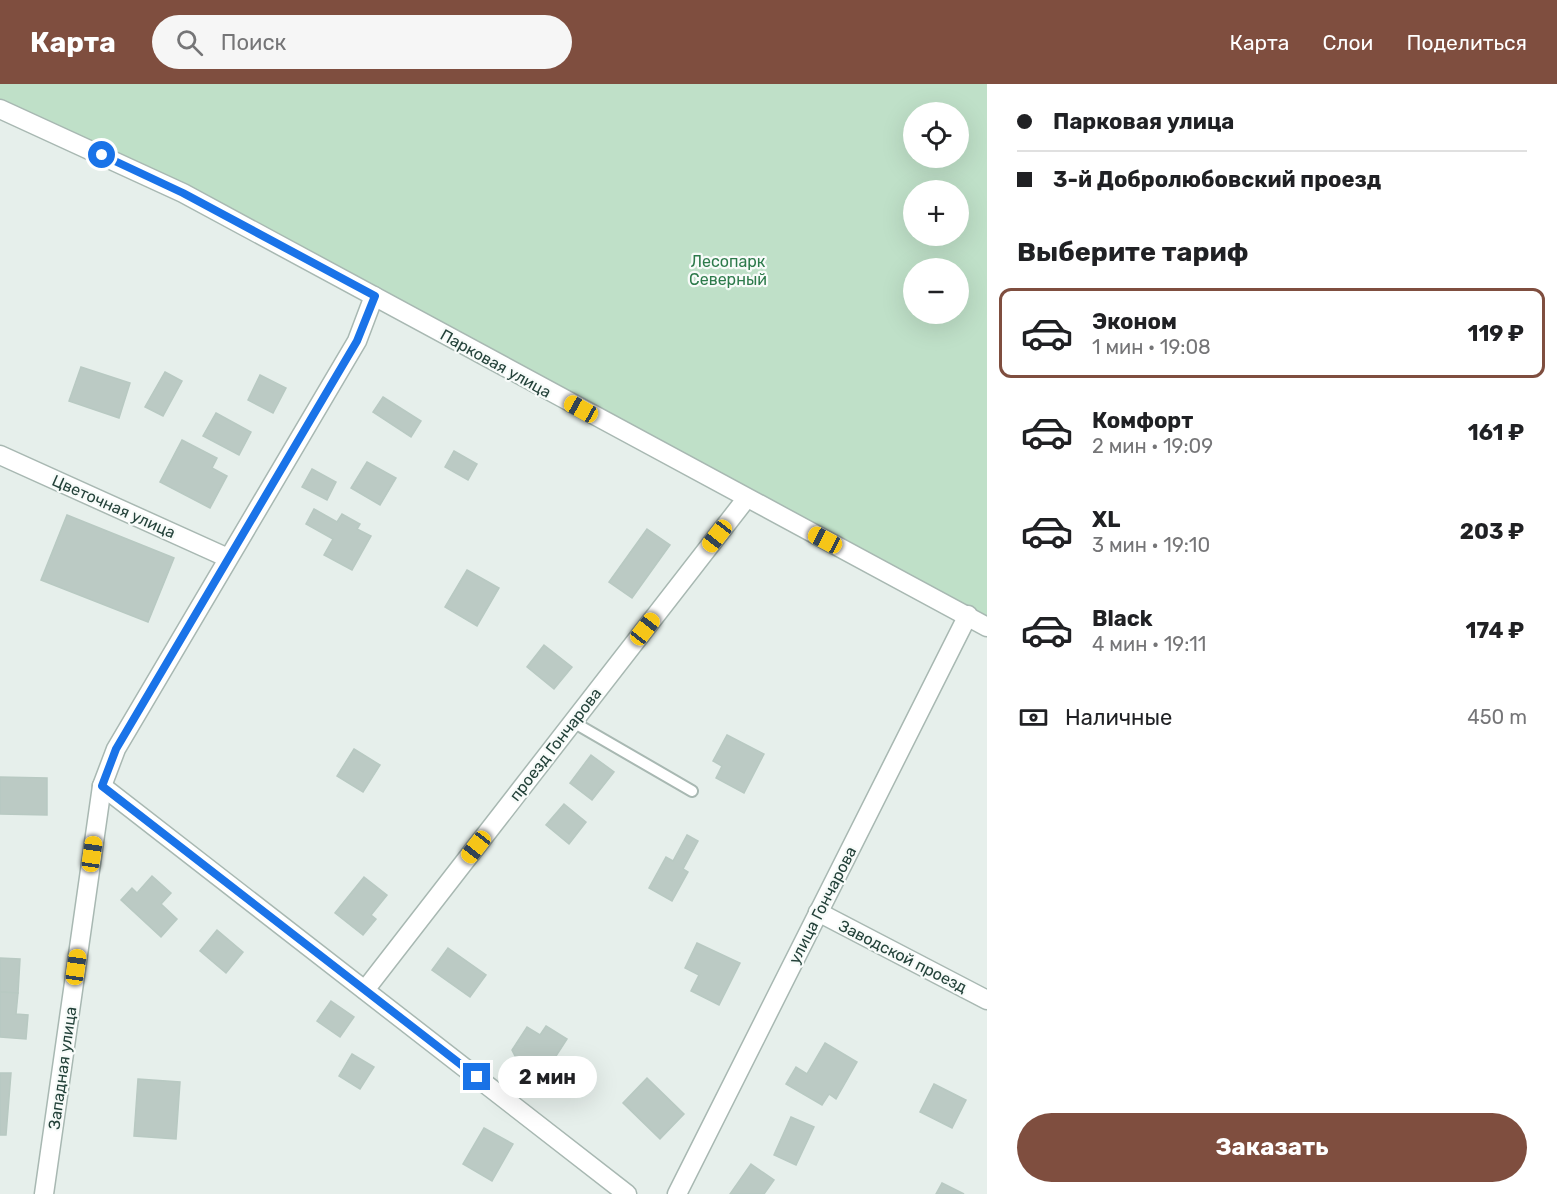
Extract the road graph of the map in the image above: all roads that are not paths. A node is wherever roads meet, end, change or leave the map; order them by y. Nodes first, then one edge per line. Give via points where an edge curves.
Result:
1 (0, 109) edge
2 (375, 296) junction
3 (0, 455) edge
4 (746, 499) junction
5 (228, 558) junction
6 (968, 615) junction
7 (987, 627) edge
8 (573, 722) junction
9 (102, 786) junction
10 (692, 791) dead end
11 (818, 912) junction
12 (364, 990) junction
13 (987, 1000) edge
14 (44, 1194) edge
15 (627, 1194) edge
16 (676, 1194) edge

1 - 2 street, Парковая улица via 183,193
2 - 4 street, Парковая улица
2 - 5 street, Западная улица via 357,341
3 - 5 street, Цветочная улица
4 - 6 street, Парковая улица
4 - 8 street, проезд Гончарова
5 - 9 street, Западная улица via 116,749
6 - 7 street, Парковая улица
6 - 11 street, улица Гончарова
8 - 10 lane
8 - 12 street, проезд Гончарова
9 - 12 street
9 - 14 street, Западная улица
11 - 13 street, Заводской проезд
11 - 16 street, улица Гончарова
12 - 15 street

